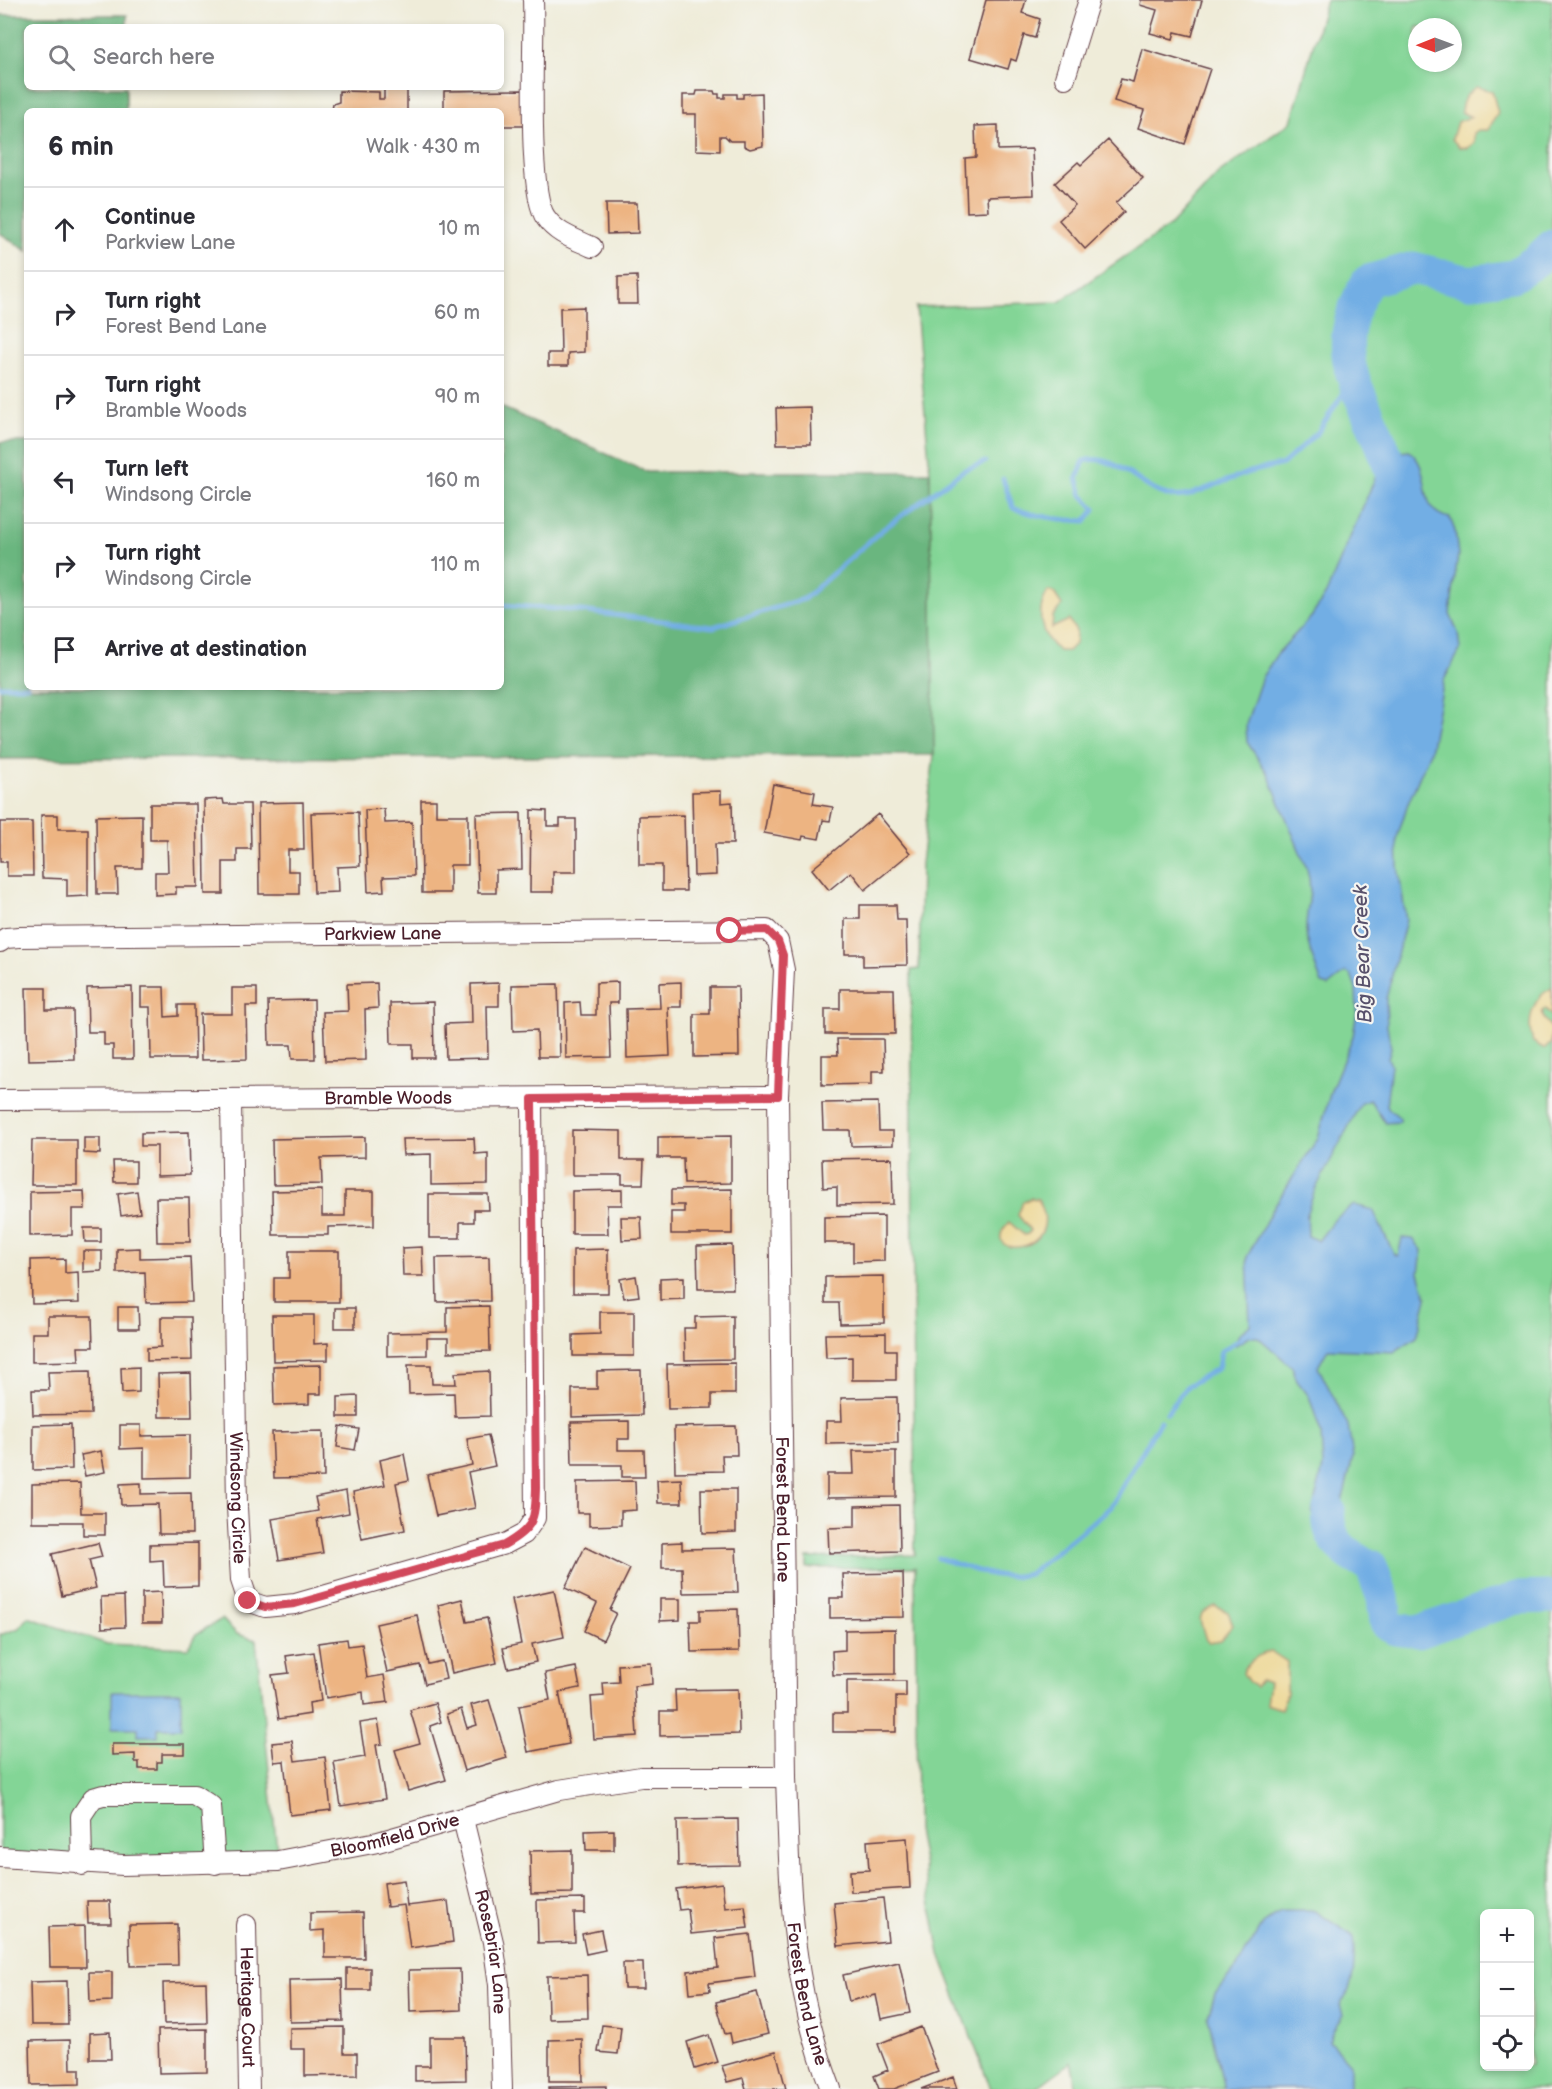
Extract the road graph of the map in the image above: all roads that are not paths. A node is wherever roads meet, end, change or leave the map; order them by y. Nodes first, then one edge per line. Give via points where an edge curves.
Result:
1 (533, 0) edge
2 (1089, 0) edge
3 (1065, 78) dead end
4 (592, 247) dead end
5 (767, 930) joint
6 (0, 942) edge
7 (778, 1096) junction
8 (532, 1099) junction
9 (0, 1100) edge
10 (231, 1100) junction
11 (786, 1777) junction
12 (463, 1819) junction
13 (0, 1857) edge
14 (82, 1864) junction
15 (215, 1864) junction
16 (246, 1925) dead end
17 (249, 2089) edge
18 (502, 2089) edge
19 (831, 2089) edge

1 - 4 street via 538,204 562,234
2 - 3 street
5 - 6 street, Parkview Lane via 19,937
5 - 7 street, Forest Bend Lane via 778,941 784,970
7 - 8 street, Bramble Woods
7 - 11 street, Forest Bend Lane
8 - 10 street, Bramble Woods
8 - 10 street, Windsong Circle via 535,1518 524,1534 504,1545 295,1604 265,1607 248,1601 241,1580
9 - 10 street, Bramble Woods
11 - 12 street, Bloomfield Drive via 641,1777 559,1790
11 - 19 street, Forest Bend Lane via 789,1882 798,1967 809,2026
12 - 15 street, Bloomfield Drive via 322,1854
12 - 18 street, Rosebriar Lane via 493,1942
13 - 14 street, Bloomfield Drive
14 - 15 street, Bloomfield Drive
14 - 15 street via 81,1816 93,1798 104,1795 194,1795 204,1799 211,1806
16 - 17 street, Heritage Court

